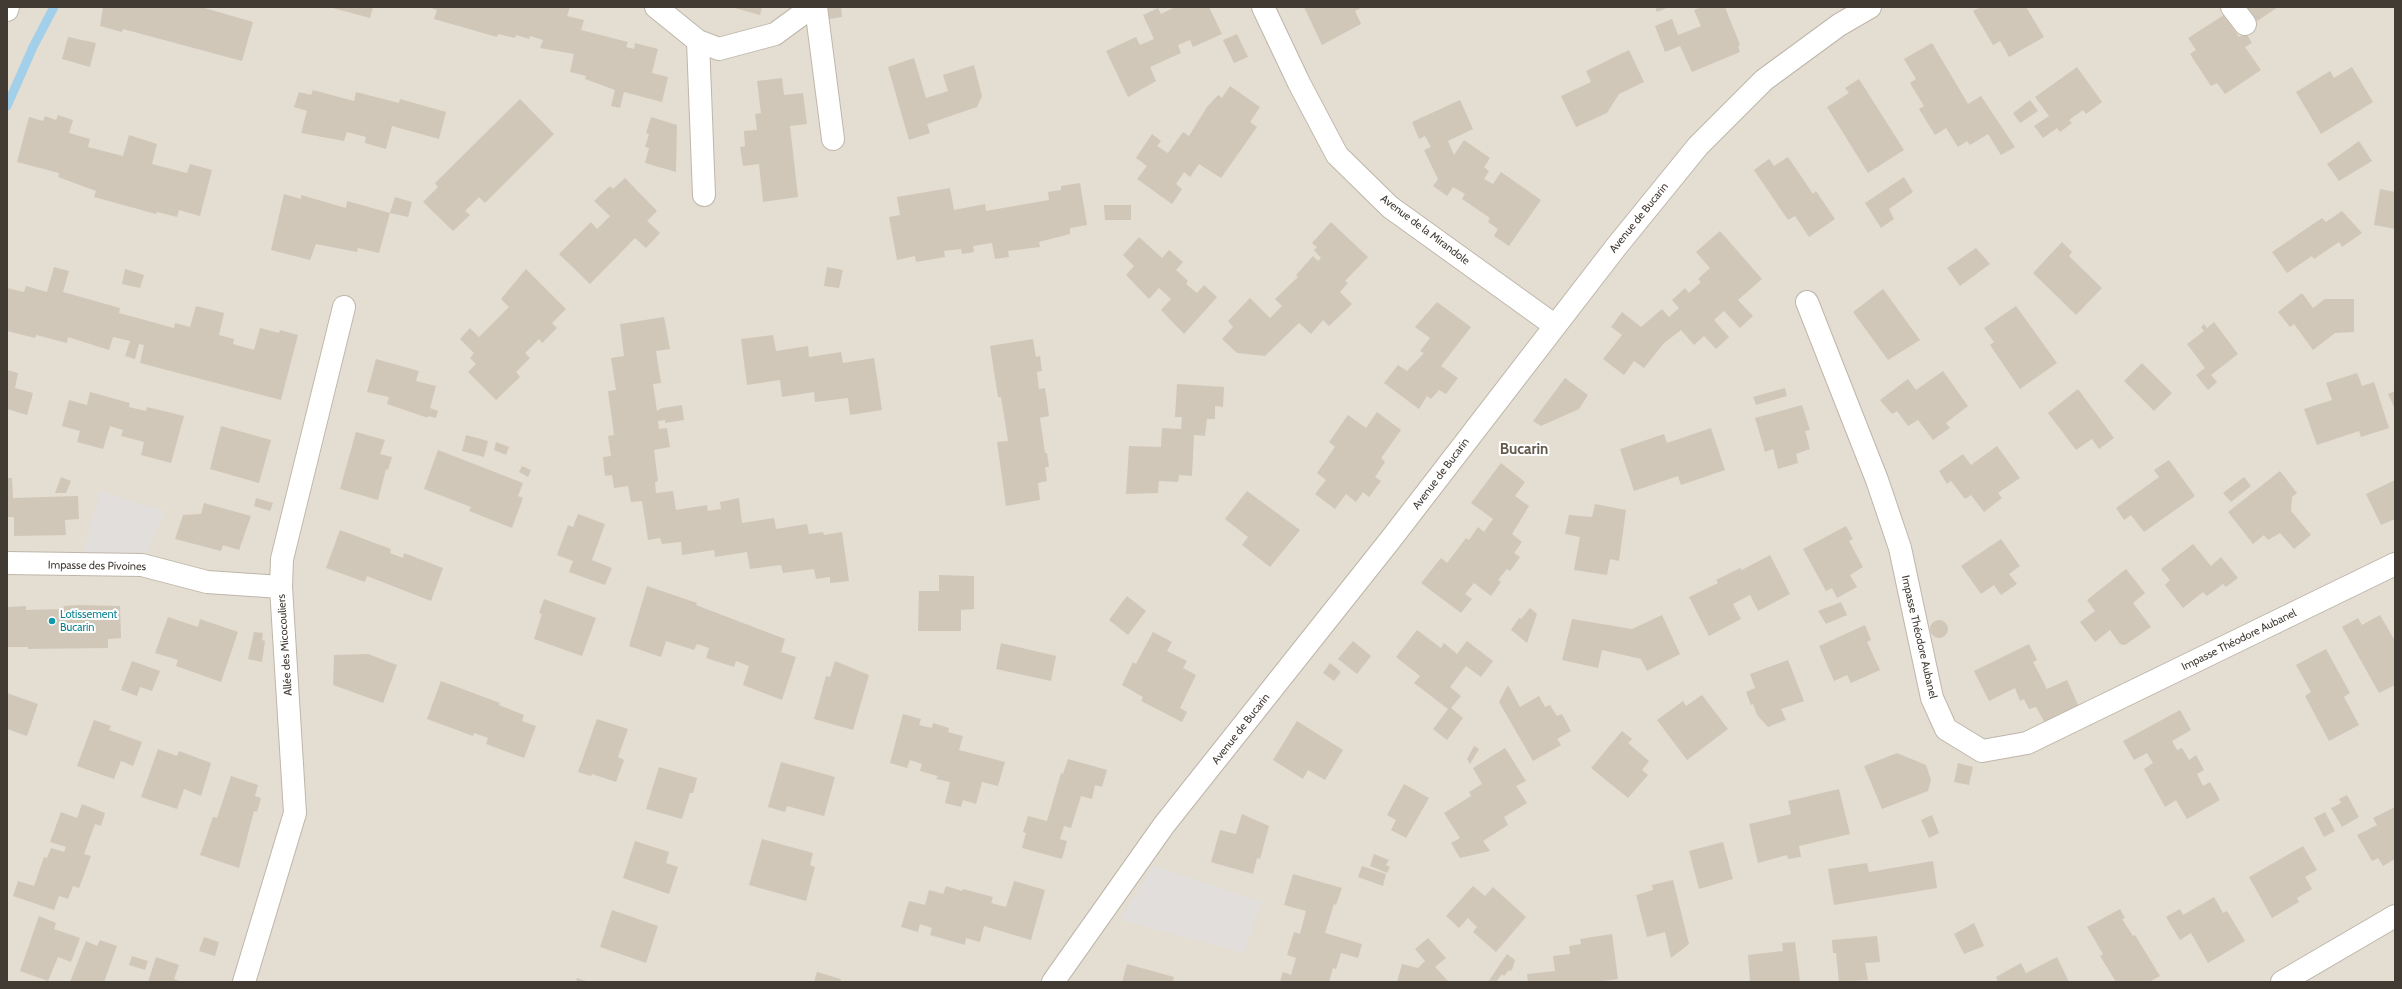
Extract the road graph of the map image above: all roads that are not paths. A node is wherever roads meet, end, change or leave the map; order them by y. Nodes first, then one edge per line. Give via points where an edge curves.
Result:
1 (656, 7) edge
2 (805, 7) edge
3 (816, 7) edge
4 (1263, 7) edge
5 (1870, 7) edge
6 (698, 41) junction
7 (833, 139) dead end
8 (704, 195) dead end
9 (1807, 302) dead end
10 (344, 307) dead end
11 (1554, 325) junction
12 (7, 563) edge
13 (2395, 564) edge
14 (281, 587) junction
15 (2395, 916) edge
16 (244, 982) edge
17 (1053, 982) edge
18 (2282, 982) edge

1 - 6 street
2 - 6 street via 805,12 775,34 718,49
3 - 7 street
4 - 11 street, Avenue de la Mirandole via 1337,155 1390,207
5 - 11 street, Avenue de Bucarin via 1839,25 1764,80 1698,146
6 - 8 street
9 - 13 street, Impasse Théodore Aubanel via 1877,480 1900,548 1932,698 1946,729 1982,751 2027,743
10 - 14 street, Allée des Micocouliers via 282,558
11 - 17 street, Avenue de Bucarin via 1391,539 1164,825
12 - 14 street, Impasse des Pivoines via 142,565 207,582
14 - 16 street, Allée des Micocouliers via 295,813
15 - 18 street

